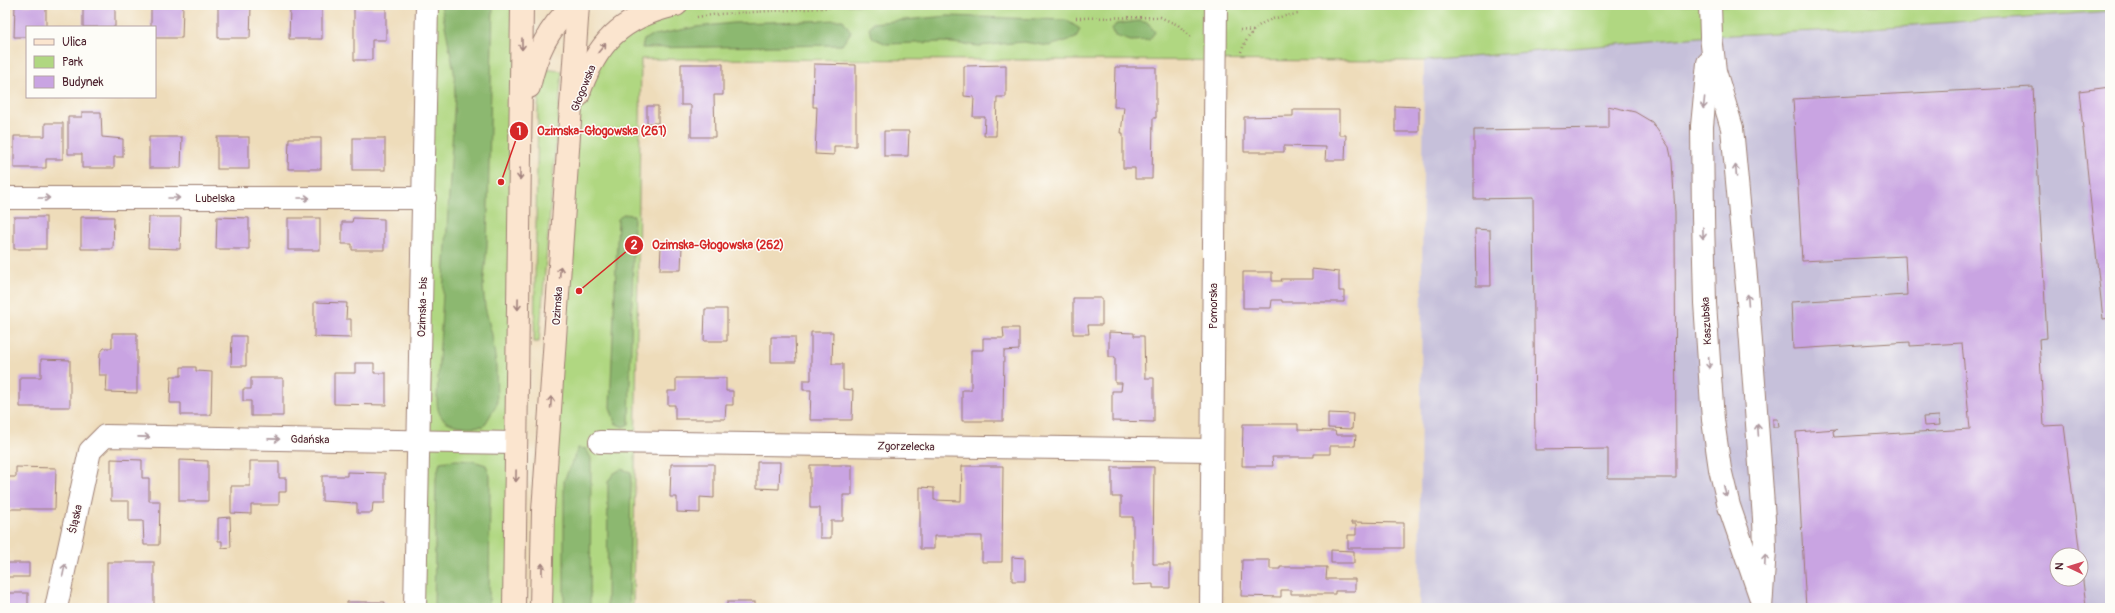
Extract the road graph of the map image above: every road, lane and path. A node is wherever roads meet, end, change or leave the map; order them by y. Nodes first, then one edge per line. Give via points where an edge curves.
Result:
1 (427, 5) edge
2 (522, 5) edge
3 (573, 5) edge
4 (578, 5) edge
5 (624, 5) edge
6 (874, 5) edge
7 (1216, 5) edge
8 (1710, 8) edge
9 (680, 10) edge
10 (1076, 18) dead end
11 (1711, 36) junction
12 (1194, 42) dead end
13 (570, 122) junction
14 (521, 133) junction
15 (5, 198) edge
16 (425, 198) junction
17 (105, 436) joint
18 (418, 441) junction
19 (600, 442) dead end
20 (516, 443) junction
21 (1212, 450) junction
22 (1761, 603) edge
23 (56, 608) edge
24 (415, 608) edge
25 (514, 608) edge
26 (541, 608) edge
27 (1211, 608) edge

1 - 16 street, Ozimska - bis
2 -> 14 main road
3 - 14 main road via 548,33 537,58
4 - 13 main road, Ozimska
5 - 9 main road
6 - 9 path via 719,14
7 - 21 street, Pomorska
8 - 11 street, Kaszubska
13 -> 9 main road, Głogowska via 586,75 598,53 614,34 643,14
10 - 12 path via 1160,17 1178,25
22 -> 11 street, Kaszubska via 1765,550 1764,519 1747,288 1732,128 1715,71
11 -> 22 street, Kaszubska via 1702,126 1705,303 1713,420 1728,506
26 -> 13 main road, Ozimska via 543,511
14 -> 20 main road
15 -> 16 street, Lubelska
16 - 18 street, Ozimska - bis
17 -> 18 street, Gdańska
23 -> 17 street, Śląska via 90,451
18 - 20 street, Gdańska
18 - 24 street, Ozimska - bis
19 - 21 street, Zgorzelecka
20 -> 25 main road
21 - 27 street, Pomorska

